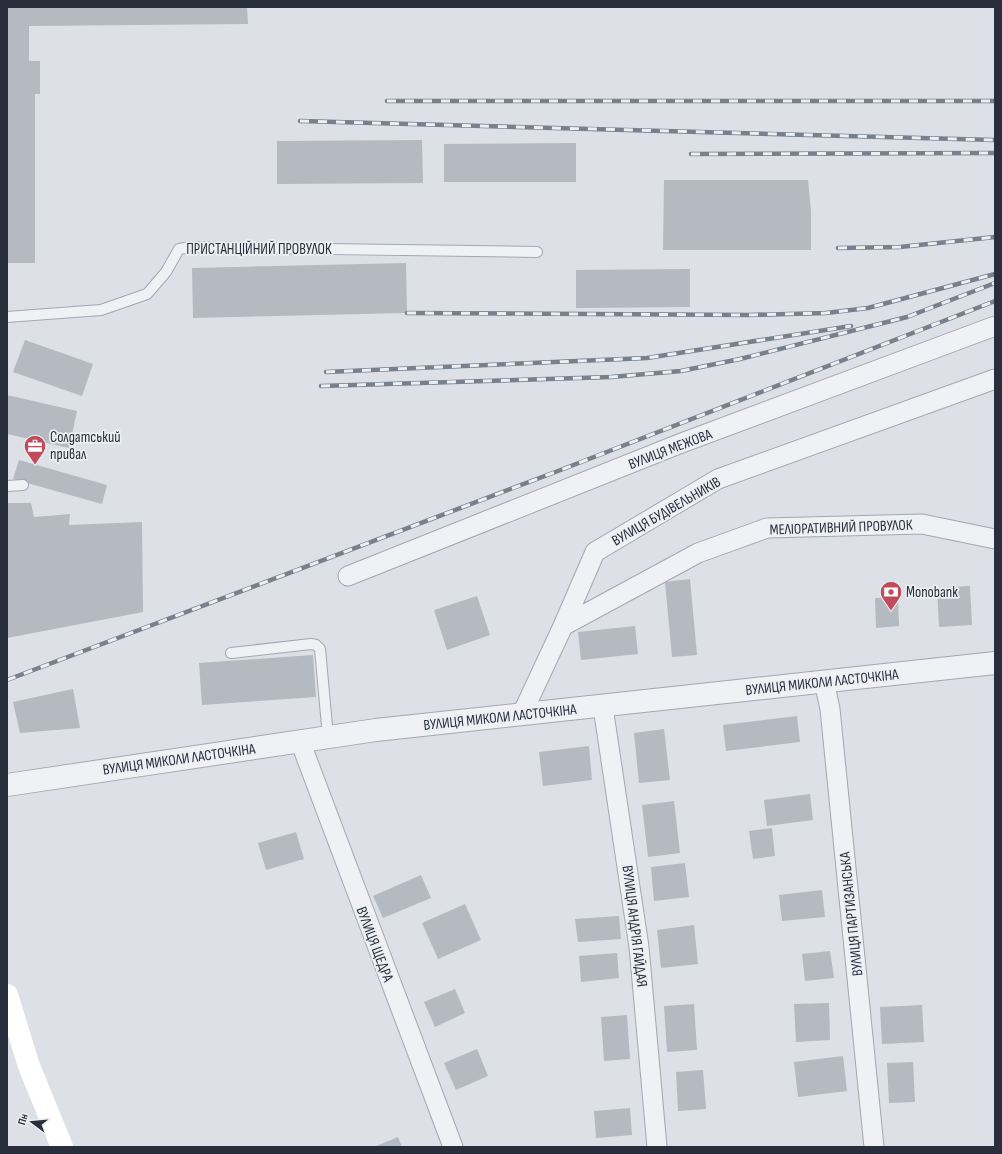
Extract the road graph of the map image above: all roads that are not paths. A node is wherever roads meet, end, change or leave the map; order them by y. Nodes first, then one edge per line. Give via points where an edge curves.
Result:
1 (537, 252) dead end
2 (7, 318) edge
3 (995, 326) edge
4 (995, 379) edge
5 (23, 485) dead end
6 (7, 486) edge
7 (995, 539) edge
8 (348, 576) dead end
9 (563, 626) junction
10 (231, 653) dead end
11 (995, 663) edge
12 (824, 681) junction
13 (603, 706) junction
14 (522, 714) junction
15 (328, 737) junction
16 (300, 741) junction
17 (7, 785) edge
18 (7, 995) edge
19 (62, 1147) edge
20 (453, 1147) edge
21 (657, 1147) edge
22 (874, 1147) edge

1 - 2 lane, ПРИСТАНЦІЙНИЙ ПРОВУЛОК via 192,247 179,249 166,272 146,294 101,310
3 - 8 street, ВУЛИЦЯ МЕЖОВА via 680,444
4 - 9 street, ВУЛИЦЯ БУДІВЕЛЬНИКІВ via 718,479 596,552
5 - 6 lane
7 - 9 street, МЕЛІОРАТИВНИЙ ПРОВУЛОК via 922,524 767,528 698,553
9 - 14 street, ВУЛИЦЯ БУДІВЕЛЬНИКІВ
10 - 15 lane via 316,645 320,649
11 - 12 street, ВУЛИЦЯ МИКОЛИ ЛАСТОЧКІНА
12 - 13 street, ВУЛИЦЯ МИКОЛИ ЛАСТОЧКІНА
12 - 22 street, ВУЛИЦЯ ПАРТИЗАНСЬКА via 831,725
13 - 14 street, ВУЛИЦЯ МИКОЛИ ЛАСТОЧКІНА
13 - 21 street, ВУЛИЦЯ АНДРІЯ ГАЙДАЯ via 639,946
14 - 15 street, ВУЛИЦЯ МИКОЛИ ЛАСТОЧКІНА
15 - 16 street, ВУЛИЦЯ МИКОЛИ ЛАСТОЧКІНА
16 - 17 street, ВУЛИЦЯ МИКОЛИ ЛАСТОЧКІНА
16 - 20 street, ВУЛИЦЯ ЩЕДРА
18 - 19 main road via 29,1066

